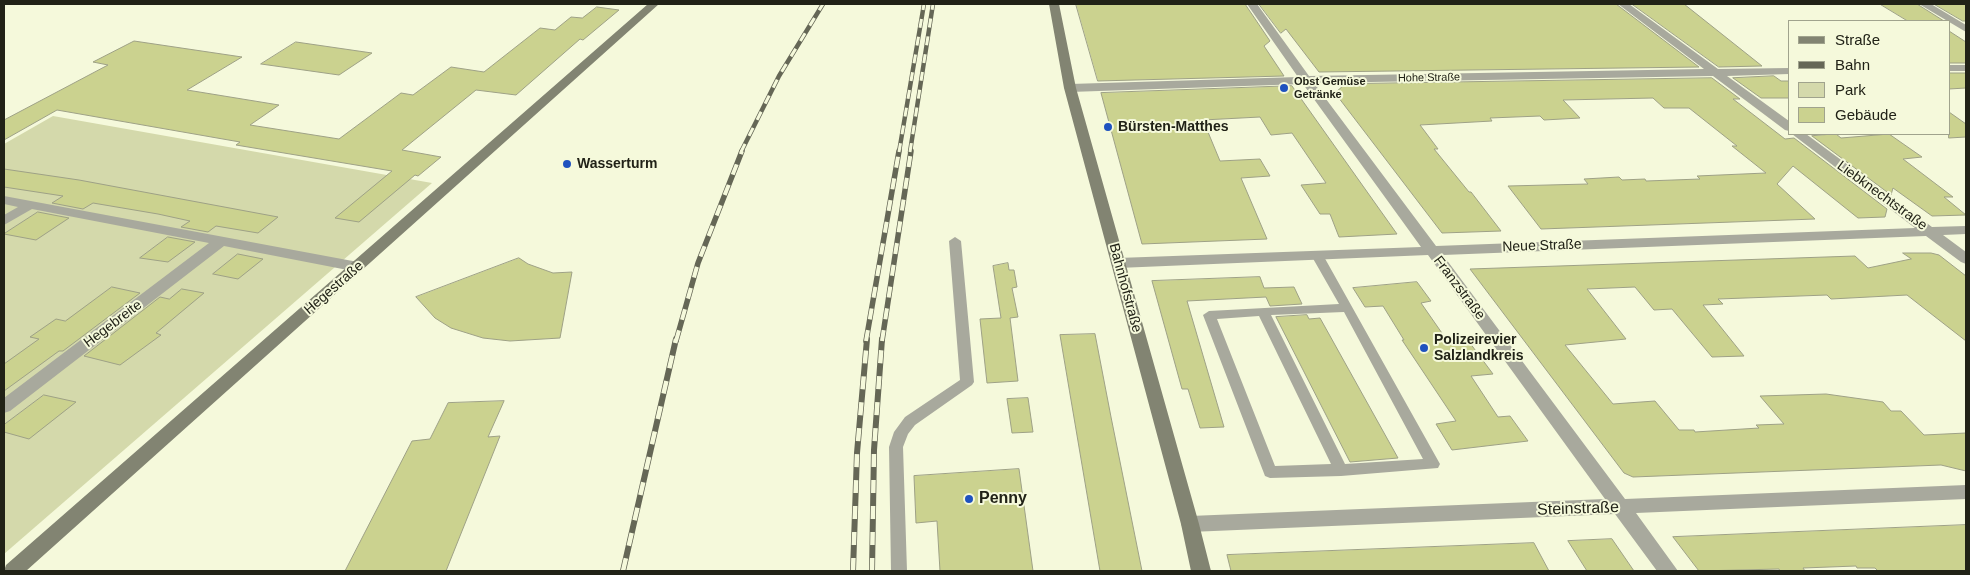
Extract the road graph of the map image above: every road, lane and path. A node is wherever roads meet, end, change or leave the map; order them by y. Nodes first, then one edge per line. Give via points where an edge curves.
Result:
1 (654, 4) edge
2 (1054, 4) edge
3 (1252, 4) edge
4 (1623, 4) edge
5 (1924, 4) edge
6 (1966, 29) edge
7 (1950, 68) edge
8 (1966, 68) edge
9 (1788, 71) edge
10 (1714, 72) junction
11 (1306, 80) junction
12 (1070, 88) junction
13 (1788, 126) edge
14 (1799, 135) edge
15 (4, 200) edge
16 (30, 205) junction
17 (4, 221) edge
18 (1966, 230) edge
19 (1930, 231) junction
20 (221, 241) junction
21 (955, 241) dead end
22 (1432, 250) junction
23 (1317, 255) junction
24 (1966, 259) edge
25 (1118, 263) junction
26 (358, 267) junction
27 (1348, 308) junction
28 (1263, 311) junction
29 (4, 406) edge
30 (1341, 470) junction
31 (1966, 492) edge
32 (1621, 507) junction
33 (1190, 524) junction
34 (13, 571) edge
35 (899, 571) edge
36 (1201, 571) edge
37 (1668, 571) edge

1 - 26 street, Hegestraße
2 - 12 street, Bahnhofstraße
3 - 11 street, Franzstraße
4 - 10 street
5 - 6 street
7 - 8 street
9 - 10 street, Hohe Straße
10 - 11 street, Hohe Straße
10 - 13 street
11 - 12 street, Hohe Straße
11 - 22 street, Franzstraße
12 - 25 street, Bahnhofstraße
14 - 19 street, Liebknechtstraße
15 - 16 street
16 - 17 street
16 - 20 street
18 - 19 street, Neue Straße
19 - 22 street, Neue Straße
19 - 24 street, Liebknechtstraße
20 - 26 street
20 - 29 street, Hegebreite
21 - 35 lane via 966,382 910,421 896,446
22 - 23 street, Neue Straße
22 - 32 street, Franzstraße
23 - 25 street, Neue Straße
23 - 27 lane
25 - 33 street, Bahnhofstraße
26 - 34 street, Hegestraße
27 - 28 lane
27 - 30 lane via 1433,464
28 - 30 lane
28 - 30 lane via 1209,315 1270,472
31 - 32 street, Steinstraße
32 - 33 street, Steinstraße
32 - 37 street, Franzstraße
33 - 36 street, Bahnhofstraße

